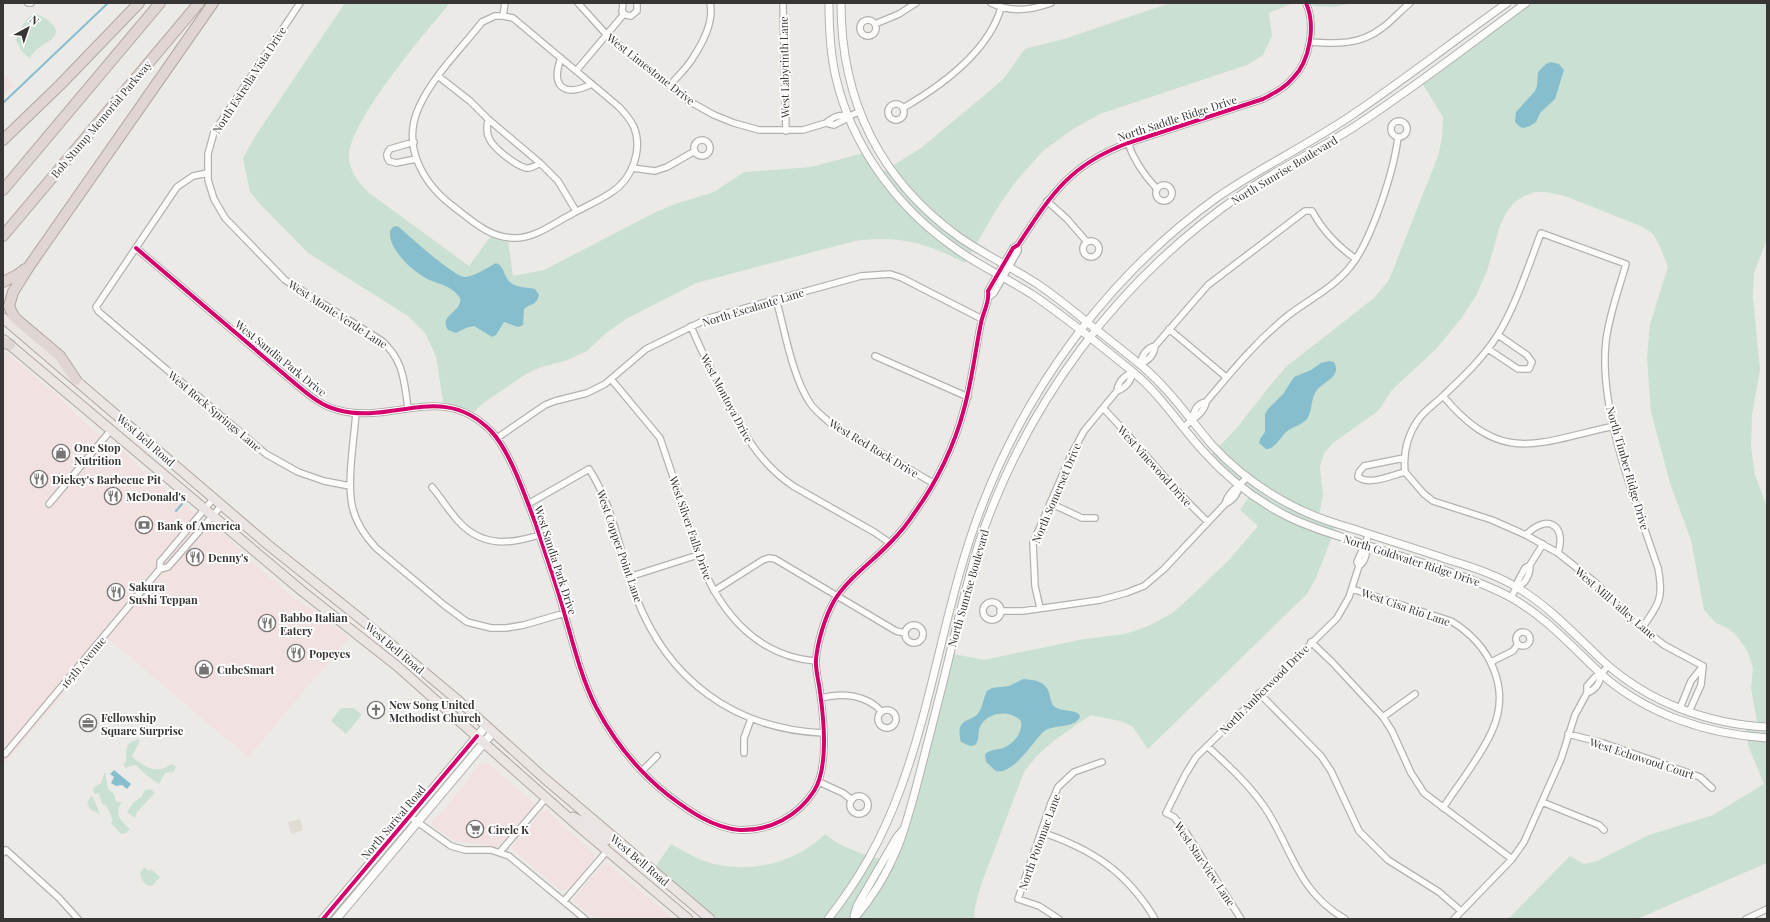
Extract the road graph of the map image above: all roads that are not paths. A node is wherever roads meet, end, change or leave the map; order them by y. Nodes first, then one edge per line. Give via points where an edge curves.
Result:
1 (139, 3) edge
2 (160, 3) edge
3 (199, 3) edge
4 (213, 3) edge
5 (300, 3) edge
6 (505, 3) edge
7 (578, 3) edge
8 (623, 3) edge
9 (637, 3) edge
10 (710, 3) edge
11 (783, 3) edge
12 (829, 3) edge
13 (841, 3) edge
14 (916, 3) edge
15 (991, 3) edge
16 (1051, 3) edge
17 (1306, 3) edge
18 (1410, 3) edge
19 (1507, 3) edge
20 (1526, 3) edge
21 (1001, 8) junction
22 (624, 14) junction
23 (503, 16) junction
24 (875, 24) dead end
25 (606, 34) junction
26 (1310, 42) junction
27 (561, 58) junction
28 (576, 71) junction
29 (438, 76) junction
30 (592, 84) junction
31 (670, 85) junction
32 (903, 108) dead end
33 (859, 112) junction
34 (849, 116) junction
35 (488, 119) junction
36 (786, 131) junction
37 (1398, 137) dead end
38 (3, 140) edge
39 (414, 142) junction
40 (1128, 142) junction
41 (695, 151) dead end
42 (416, 159) junction
43 (540, 163) junction
44 (632, 168) junction
45 (208, 173) junction
46 (1157, 189) dead end
47 (3, 190) edge
48 (1047, 201) junction
49 (576, 211) junction
50 (3, 236) edge
51 (1087, 242) dead end
52 (136, 248) junction
53 (1356, 259) junction
54 (30, 265) junction
55 (1006, 265) junction
56 (1000, 275) junction
57 (3, 282) edge
58 (776, 299) junction
59 (3, 318) edge
60 (982, 319) junction
61 (1091, 325) junction
62 (691, 326) junction
63 (1169, 329) junction
64 (1084, 334) junction
65 (1498, 335) junction
66 (5, 342) edge
67 (1488, 349) junction
68 (875, 356) dead end
69 (1140, 364) junction
70 (1133, 372) junction
71 (1226, 377) junction
72 (611, 379) junction
73 (76, 380) junction
74 (968, 396) junction
75 (1443, 396) junction
76 (408, 408) junction
77 (1103, 408) junction
78 (356, 413) junction
79 (1192, 419) junction
80 (1614, 426) junction
81 (1184, 427) junction
82 (111, 430) junction
83 (497, 438) junction
84 (1404, 458) junction
85 (1405, 472) junction
86 (1247, 477) junction
87 (933, 483) junction
88 (350, 486) junction
89 (1239, 486) junction
90 (432, 487) dead end
91 (214, 498) junction
92 (1050, 503) junction
93 (49, 504) dead end
94 (528, 504) junction
95 (222, 505) junction
96 (205, 509) junction
97 (212, 515) junction
98 (1095, 518) dead end
99 (1208, 522) junction
100 (1369, 534) junction
101 (539, 535) junction
102 (1526, 535) junction
103 (890, 543) junction
104 (1542, 544) junction
105 (1366, 545) junction
106 (1558, 553) junction
107 (698, 555) junction
108 (160, 569) junction
109 (629, 577) junction
110 (1517, 587) junction
111 (1352, 589) junction
112 (714, 591) junction
113 (837, 596) junction
114 (1511, 597) junction
115 (1040, 608) junction
116 (1000, 611) dead end
117 (565, 613) junction
118 (362, 620) junction
119 (1642, 628) junction
120 (353, 631) junction
121 (906, 633) dead end
122 (1311, 642) junction
123 (1518, 644) dead end
124 (816, 661) junction
125 (1491, 662) junction
126 (1608, 666) junction
127 (1703, 666) junction
128 (1601, 674) junction
129 (1259, 694) junction
130 (1414, 694) dead end
131 (821, 698) junction
132 (1680, 708) junction
133 (882, 712) dead end
134 (1690, 712) junction
135 (1383, 718) junction
136 (750, 719) junction
137 (1767, 727) edge
138 (490, 729) junction
139 (823, 733) junction
140 (1568, 734) junction
141 (1767, 738) edge
142 (480, 739) junction
143 (1207, 746) junction
144 (744, 753) dead end
145 (5, 754) dead end
146 (657, 756) dead end
147 (1102, 762) dead end
148 (642, 771) junction
149 (819, 782) junction
150 (1712, 788) dead end
151 (546, 798) junction
152 (852, 800) dead end
153 (1542, 802) junction
154 (1443, 808) junction
155 (561, 812) junction
156 (1166, 813) joint
157 (409, 816) junction
158 (418, 822) junction
159 (905, 827) junction
160 (1604, 830) dead end
161 (1041, 832) junction
162 (612, 836) junction
163 (607, 851) junction
164 (873, 851) junction
165 (4, 852) edge
166 (500, 852) junction
167 (886, 857) junction
168 (1512, 859) junction
169 (661, 878) junction
170 (564, 901) junction
171 (1767, 909) edge
172 (1461, 911) junction
173 (78, 919) edge
174 (323, 919) edge
175 (336, 919) edge
176 (585, 919) edge
177 (688, 919) edge
178 (710, 919) edge
179 (828, 919) edge
180 (854, 919) edge
181 (1059, 919) edge
182 (1155, 919) edge
183 (1241, 919) edge
184 (1345, 919) edge
185 (1454, 919) edge
186 (1746, 919) edge

1 - 38 highway
2 - 47 highway
3 - 50 highway, Bob Stump Memorial Parkway
4 - 54 highway
5 - 45 street, North Estrella Vista Drive via 214,132 210,142
6 - 23 street
7 - 25 street, West Limestone Drive
8 - 22 street via 621,9
9 - 22 street via 636,14
10 - 31 street via 712,10 706,32 694,57
11 - 36 street, West Labyrinth Lane
12 - 34 street, North Goldwater Ridge Drive via 833,64 840,94
13 - 33 street, North Goldwater Ridge Drive via 841,34 845,62
14 - 24 street via 899,14
15 - 21 street
16 - 21 street via 1032,9
17 - 26 street, North Saddle Ridge Drive via 1311,22
18 - 26 street via 1381,29 1362,39 1340,44
19 - 61 street, North Sunrise Boulevard via 1351,116 1254,173 1213,201 1149,254 1121,283
20 - 61 street, North Sunrise Boulevard via 1357,125 1259,183 1211,216 1154,264 1119,301
21 - 32 street via 998,18 977,50 927,93
22 - 25 street
23 - 27 street via 513,18
23 - 29 street via 495,16 482,22
25 - 28 street
25 - 31 street, West Limestone Drive
26 - 40 street, North Saddle Ridge Drive via 1294,78 1283,88 1263,99
27 - 28 street
27 - 30 street via 556,78 560,84 569,91
28 - 30 street
29 - 35 street
29 - 39 street via 418,108 413,126
30 - 44 street via 627,115 634,128 637,150
31 - 36 street, West Limestone Drive via 687,100 734,123 759,130
33 - 34 street, West Limestone Drive
33 - 55 street, North Goldwater Ridge Drive via 876,146 923,207 962,239
34 - 36 street, West Limestone Drive via 834,124 826,123 803,130
34 - 56 street, North Goldwater Ridge Drive via 868,156 916,216 955,249
35 - 43 street
35 - 43 street via 488,137 507,157 526,168 532,168
37 - 53 street via 1393,165 1364,245
39 - 42 street
39 - 42 street via 390,149 386,154 389,161 396,163
40 - 46 street via 1144,174
40 - 48 street, North Saddle Ridge Drive via 1073,173
41 - 44 street via 655,171
42 - 49 street via 430,186 442,199 494,235 516,238 530,235
43 - 49 street via 558,180
44 - 49 street via 625,180 613,191
45 - 52 street via 193,176 177,187
45 - 76 street, West Monte Verde Lane via 214,198 225,218 275,271 296,288 390,348 402,370
48 - 51 street
48 - 55 street, North Saddle Ridge Drive via 1018,245 1013,248
52 - 78 street, West Sandia Park Drive via 310,396 337,410
52 - 88 street, West Rock Springs Lane via 96,307 99,312 266,454 298,472
53 - 63 street via 1339,247 1325,232 1312,211 1306,211 1208,285
53 - 71 street via 1349,269 1329,286 1260,340
54 - 57 highway via 18,275
54 - 73 highway via 12,292 9,306 11,311 15,318 60,356
55 - 56 street, North Saddle Ridge Drive
55 - 61 street, North Goldwater Ridge Drive via 1043,288
56 - 60 street, North Saddle Ridge Drive via 988,291 989,297
56 - 64 street, North Goldwater Ridge Drive via 1042,302
58 - 60 street, North Escalante Lane via 861,276 890,274 914,283
58 - 62 street, North Escalante Lane via 709,318
58 - 87 street, West Red Rock Drive via 797,376 816,410 830,422
59 - 73 main road, West Bell Road
60 - 74 street, North Saddle Ridge Drive
61 - 64 street, North Sunrise Boulevard
61 - 64 street, North Sunrise Boulevard
61 - 69 street, North Goldwater Ridge Drive
62 - 72 street, North Escalante Lane via 646,349
62 - 103 street, West Montoya Drive via 742,430 757,454 781,478
63 - 69 street via 1155,346 1149,347
63 - 71 street
64 - 70 street, North Goldwater Ridge Drive
64 - 159 street, North Sunrise Boulevard via 1038,411 992,508 969,577
64 - 164 street, North Sunrise Boulevard via 1029,406 999,464 982,505 959,575 925,712 890,816
65 - 67 street
65 - 67 street via 1528,355 1532,362 1529,369 1518,369
65 - 80 street, North Timber Ridge Drive via 1541,233 1626,264 1606,341 1607,389
66 - 82 main road, West Bell Road
67 - 75 street
68 - 74 street
69 - 79 street, North Goldwater Ridge Drive via 1166,388
70 - 77 street, North Somerset Drive via 1123,389 1117,391
70 - 81 street, North Goldwater Ridge Drive
71 - 79 street via 1206,402 1201,403 1193,412
72 - 83 street, North Escalante Lane via 587,393 545,405
72 - 107 street, West Silver Falls Drive via 660,438
73 - 91 main road, West Bell Road
74 - 87 street, North Saddle Ridge Drive via 953,442
75 - 80 street via 1474,427 1499,441 1515,444 1533,444
75 - 84 street via 1418,419 1408,439
76 - 78 street, West Sandia Park Drive
76 - 83 street, West Sandia Park Drive via 451,407 476,418
77 - 92 street, North Somerset Drive via 1084,431 1071,454
77 - 99 street, West Vinewood Drive via 1185,501
78 - 88 street
79 - 81 street
79 - 86 street, North Goldwater Ridge Drive via 1213,445
80 - 119 street, North Timber Ridge Drive via 1661,582 1659,601
81 - 89 street, North Goldwater Ridge Drive via 1204,452
82 - 93 street
82 - 96 main road, West Bell Road
83 - 94 street, West Sandia Park Drive via 504,448
84 - 85 street
84 - 85 street via 1364,466 1358,477 1371,481
85 - 102 street, West Mill Valley Lane via 1433,501 1492,520
86 - 89 street
86 - 100 street, North Goldwater Ridge Drive via 1301,510
87 - 103 street, North Saddle Ridge Drive via 916,512
88 - 117 street via 354,514 366,537 398,567 467,622 491,628 506,628
89 - 99 street via 1239,492
89 - 105 street, North Goldwater Ridge Drive via 1296,521
90 - 101 street via 461,524 484,539 515,542
91 - 95 main road, West Bell Road
91 - 96 street, 165th Avenue
92 - 98 street via 1082,518
92 - 115 street, North Somerset Drive via 1033,542 1035,586
94 - 101 street, West Sandia Park Drive
94 - 109 street, West Copper Point Lane via 589,469 605,497
95 - 97 street, 165th Avenue
95 - 118 main road, West Bell Road
96 - 97 main road, West Bell Road
96 - 108 street, 165th Avenue via 160,562
97 - 108 street, 165th Avenue via 168,567
97 - 120 main road, West Bell Road
99 - 115 street via 1164,569 1144,586 1100,600
100 - 105 street, North Amberwood Drive
100 - 110 street, North Goldwater Ridge Drive via 1475,568
101 - 117 street, West Sandia Park Drive
102 - 104 street, West Mill Valley Lane
102 - 106 street via 1539,524 1554,526 1560,533
103 - 113 street, North Saddle Ridge Drive via 850,580
104 - 106 street, West Mill Valley Lane
104 - 110 street via 1530,565 1530,572 1522,585
105 - 111 street, North Amberwood Drive via 1367,552 1359,566
105 - 114 street, North Goldwater Ridge Drive via 1477,581
106 - 119 street, West Mill Valley Lane via 1596,583
107 - 109 street
107 - 112 street, West Silver Falls Drive
108 - 145 street, 165th Avenue
109 - 136 street, West Copper Point Lane via 649,624 678,666 703,691
110 - 114 street
110 - 126 street, North Goldwater Ridge Drive via 1547,609
111 - 122 street, North Amberwood Drive via 1337,618
111 - 125 street, West Cisa Rio Lane via 1461,627 1478,643
112 - 113 street via 769,558 775,559
112 - 124 street, West Silver Falls Drive via 746,632 767,647 790,656
113 - 121 street via 896,631
113 - 124 street, North Saddle Ridge Drive via 829,610
114 - 128 street, North Goldwater Ridge Drive via 1550,626
115 - 116 street
117 - 148 street, West Sandia Park Drive via 596,707 615,737
118 - 120 main road
118 - 138 main road, West Bell Road
119 - 127 street, West Mill Valley Lane via 1664,645
120 - 142 main road, West Bell Road
122 - 129 street, North Amberwood Drive
122 - 135 street
123 - 125 street via 1513,651
124 - 131 street, North Saddle Ridge Drive
125 - 154 street, West Cisa Rio Lane via 1497,680 1499,701 1493,730
126 - 128 street
126 - 132 street, North Goldwater Ridge Drive via 1641,689
127 - 132 street via 1691,681
127 - 134 street via 1701,685
128 - 140 street via 1600,682 1587,693 1574,715
128 - 141 street, North Goldwater Ridge Drive via 1635,699 1682,722 1724,734
129 - 143 street, North Amberwood Drive
129 - 172 street via 1321,756 1331,771 1359,831 1388,860 1439,892
130 - 135 street
131 - 133 street via 835,694 856,697 868,700
131 - 139 street, North Saddle Ridge Drive
132 - 134 street, North Goldwater Ridge Drive
134 - 137 street, North Goldwater Ridge Drive via 1742,726
135 - 154 street via 1424,793
136 - 139 street, West Copper Point Lane via 798,732
136 - 144 street via 744,738
138 - 142 main road, North Sarival Road
138 - 162 main road, West Bell Road
139 - 149 street, North Saddle Ridge Drive via 825,747
140 - 150 street, West Echowood Court via 1603,743 1700,777
140 - 153 street via 1561,759
142 - 151 main road, West Bell Road
142 - 157 main road, North Sarival Road
142 - 158 main road, North Sarival Road
143 - 156 street, North Amberwood Drive via 1196,756
143 - 184 street via 1257,796 1270,815 1295,867 1311,890
146 - 148 street
147 - 161 street, North Potomac Lane via 1074,772 1058,787
148 - 149 street, West Sandia Park Drive via 658,787 689,810 712,823 736,830 770,826 789,817 806,801
149 - 152 street
151 - 155 main road, West Bell Road
151 - 166 street
153 - 160 street via 1599,825
153 - 168 street via 1524,842
154 - 168 street
155 - 162 main road via 585,823 605,840
155 - 163 main road, West Bell Road
156 - 183 street, West Star View Lane via 1174,817 1185,831
157 - 158 street
157 - 174 main road, North Sarival Road
158 - 166 street via 451,846 465,850 484,849
158 - 175 main road, North Sarival Road
159 - 167 street
159 - 180 street, North Sunrise Boulevard via 890,867
161 - 181 street, North Potomac Lane via 1018,900 1039,906
161 - 182 street via 1082,847 1109,865 1131,885
162 - 169 main road, West Bell Road
163 - 169 main road via 616,848 637,866
163 - 170 street
163 - 177 main road, West Bell Road
164 - 167 street
164 - 179 street, North Sunrise Boulevard
165 - 173 street via 59,898
166 - 170 street via 514,859
167 - 180 street via 856,906
168 - 172 street
169 - 178 main road, West Bell Road
170 - 176 street
171 - 186 street
172 - 185 street

